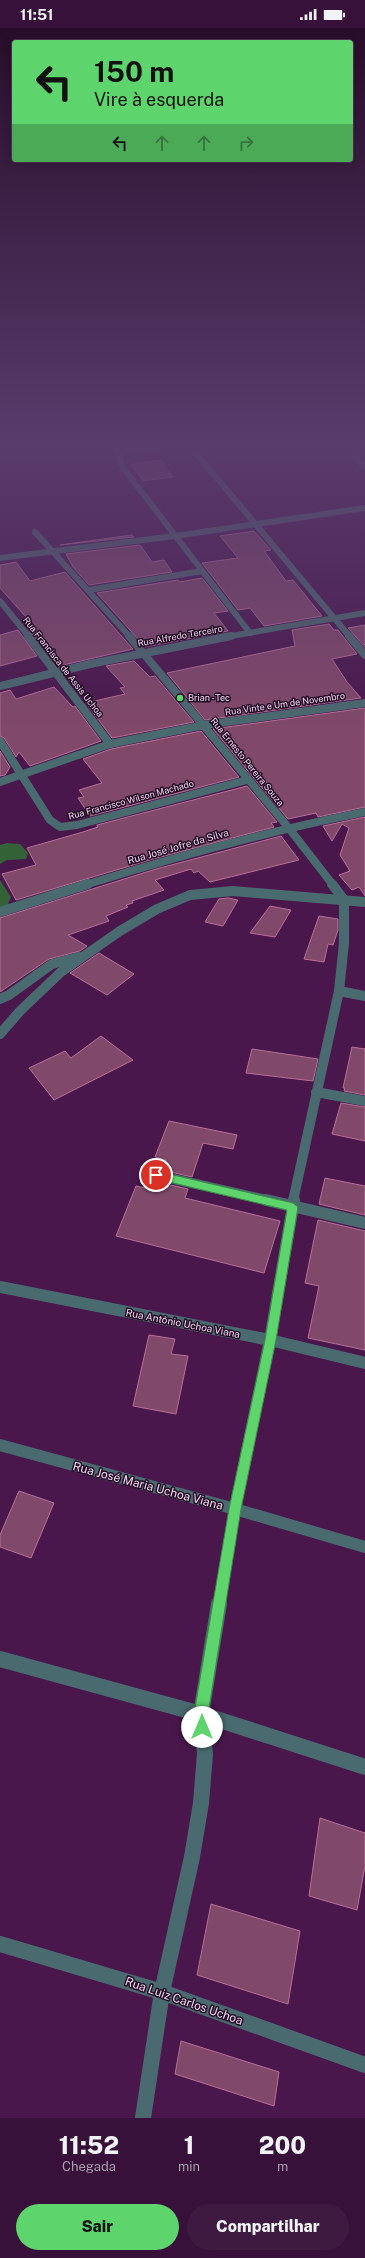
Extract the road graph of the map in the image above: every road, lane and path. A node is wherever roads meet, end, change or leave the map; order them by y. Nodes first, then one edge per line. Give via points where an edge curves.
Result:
1 (43, 540) edge
2 (146, 540) edge
3 (178, 540) edge
4 (269, 540) edge
5 (54, 551) junction
6 (0, 558) edge
7 (202, 571) junction
8 (89, 590) junction
9 (0, 601) edge
10 (365, 613) edge
11 (334, 618) junction
12 (250, 633) junction
13 (143, 651) junction
14 (365, 655) edge
15 (56, 670) junction
16 (0, 686) edge
17 (365, 703) edge
18 (204, 725) junction
19 (0, 741) edge
20 (110, 744) junction
21 (22, 774) junction
22 (247, 780) junction
23 (0, 782) edge
24 (365, 812) edge
25 (288, 827) junction
26 (344, 900) junction
27 (363, 901) edge
28 (0, 912) edge
29 (83, 956) junction
30 (339, 991) junction
31 (365, 996) edge
32 (0, 999) edge
33 (0, 1034) edge
34 (316, 1092) junction
35 (365, 1101) edge
36 (156, 1175) dead end
37 (293, 1207) junction
38 (365, 1223) edge
39 (0, 1286) edge
40 (270, 1340) junction
41 (365, 1363) edge
42 (0, 1445) edge
43 (235, 1509) junction
44 (365, 1547) edge
45 (0, 1659) edge
46 (201, 1714) junction
47 (365, 1767) edge
48 (0, 1944) edge
49 (162, 1992) junction
50 (365, 2065) edge
51 (143, 2118) edge

1 - 5 street, Rua Ernesto Pereira Souza
2 - 5 street
3 - 7 street
4 - 11 street
5 - 6 street
5 - 8 street, Rua Ernesto Pereira Souza
7 - 8 street
7 - 12 street
8 - 13 street, Rua Ernesto Pereira Souza
9 - 15 street, Rua Francisca de Assis Uchoa
10 - 11 street, Rua Alfredo Terceiro
11 - 12 street, Rua Alfredo Terceiro
11 - 14 street
12 - 13 street, Rua Alfredo Terceiro
13 - 15 street, Rua Alfredo Terceiro
13 - 18 street, Rua Ernesto Pereira Souza
15 - 16 street, Rua Alfredo Terceiro
15 - 20 street, Rua Francisca de Assis Uchoa
17 - 18 street, Rua Vinte e Um de Novembro
18 - 20 street, Rua Vinte e Um de Novembro
18 - 22 street, Rua Ernesto Pereira Souza
19 - 21 street, Rua Francisco Wilson Machado
20 - 21 street, Rua Vinte e Um de Novembro
21 - 22 street, Rua Francisco Wilson Machado via 53,824 65,827 105,819
21 - 23 street, Rua Vinte e Um de Novembro
22 - 25 street, Rua Ernesto Pereira Souza
24 - 25 street, Rua José Jofre da Silva
25 - 26 street, Rua Ernesto Pereira Souza
25 - 28 street, Rua José Jofre da Silva via 170,858
26 - 27 street
26 - 29 street via 233,891 190,895 157,909
26 - 30 street via 345,930
29 - 32 street via 52,964 10,996
29 - 33 street via 47,984
30 - 31 street
30 - 34 street
34 - 35 street
34 - 37 street
36 - 37 street
37 - 38 street
37 - 40 street
39 - 40 street, Rua Antônio Uchoa Viana
40 - 41 street, Rua Antônio Uchoa Viana
40 - 43 street
42 - 43 street, Rua José Maria Uchoa Viana
43 - 44 street, Rua José Maria Uchoa Viana
43 - 46 street
45 - 46 street
46 - 47 street
46 - 49 street via 205,1754 202,1803
48 - 49 street, Rua Luiz Carlos Uchoa
49 - 50 street, Rua Luiz Carlos Uchoa
49 - 51 street

